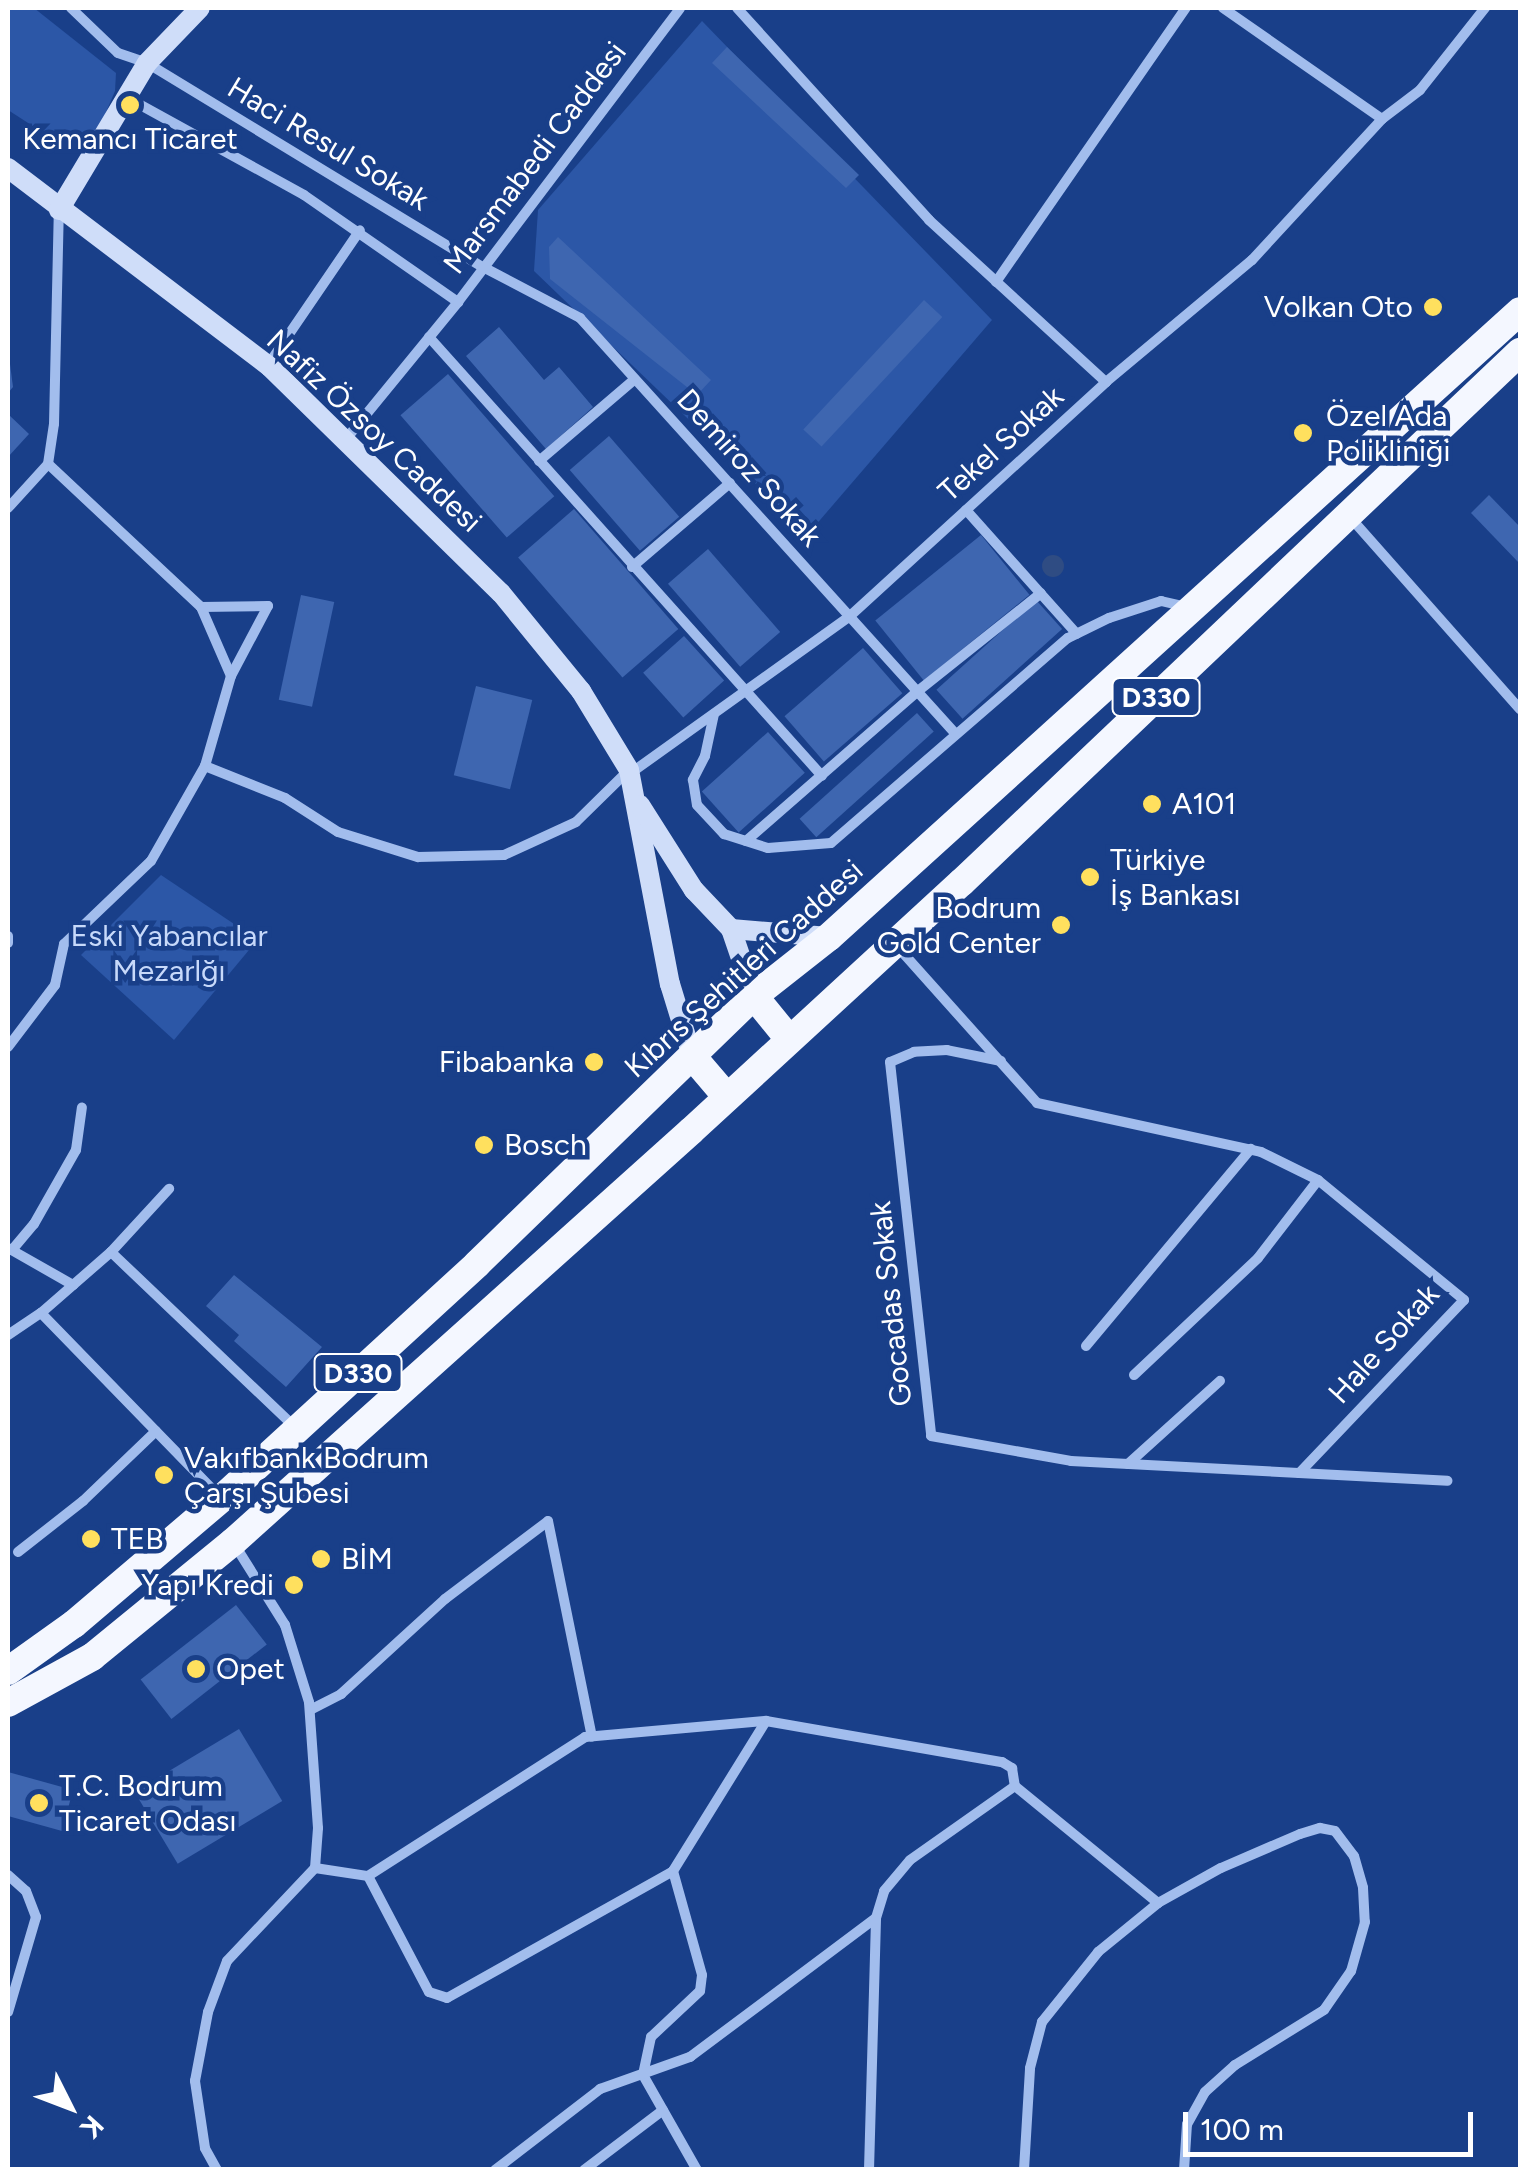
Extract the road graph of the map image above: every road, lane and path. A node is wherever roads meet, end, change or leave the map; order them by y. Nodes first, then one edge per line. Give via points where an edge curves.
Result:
1 (71, 8) edge
2 (200, 8) edge
3 (680, 8) edge
4 (736, 8) edge
5 (1186, 8) edge
6 (1223, 8) edge
7 (1486, 8) edge
8 (147, 63) junction
9 (125, 96) junction
10 (1382, 119) junction
11 (8, 168) edge
12 (58, 210) junction
13 (360, 230) junction
14 (483, 268) junction
15 (996, 282) junction
16 (458, 302) junction
17 (1520, 311) edge
18 (430, 337) junction
19 (1518, 359) edge
20 (268, 366) junction
21 (635, 379) junction
22 (1106, 382) junction
23 (346, 439) junction
24 (540, 461) junction
25 (48, 464) junction
26 (730, 483) junction
27 (8, 508) edge
28 (966, 510) junction
29 (1348, 515) junction
30 (632, 567) junction
31 (1040, 593) junction
32 (201, 607) junction
33 (1193, 608) junction
34 (850, 616) junction
35 (1077, 634) junction
36 (231, 676) junction
37 (918, 691) junction
38 (744, 692) junction
39 (1520, 709) edge
40 (714, 713) junction
41 (954, 732) junction
42 (205, 766) junction
43 (822, 776) junction
44 (629, 780) junction
45 (746, 842) junction
46 (731, 928) junction
47 (829, 937) junction
48 (894, 943) junction
49 (754, 996) junction
50 (788, 1039) junction
51 (8, 1047) edge
52 (692, 1056) junction
53 (1000, 1061) junction
54 (728, 1097) junction
55 (82, 1108) dead end
56 (1256, 1150) junction
57 (1318, 1180) junction
58 (169, 1189) dead end
59 (10, 1249) edge
60 (111, 1252) junction
61 (73, 1285) junction
62 (41, 1313) junction
63 (8, 1336) edge
64 (1086, 1346) dead end
65 (1134, 1375) dead end
66 (1220, 1381) dead end
67 (296, 1428) junction
68 (156, 1431) junction
69 (1127, 1464) junction
70 (1300, 1473) junction
71 (1448, 1480) dead end
72 (222, 1498) junction
73 (233, 1542) junction
74 (18, 1552) dead end
75 (8, 1670) edge
76 (8, 1704) edge
77 (310, 1710) junction
78 (766, 1722) junction
79 (592, 1737) junction
80 (1015, 1786) junction
81 (315, 1868) junction
82 (673, 1872) junction
83 (8, 1875) edge
84 (368, 1876) junction
85 (1158, 1903) junction
86 (876, 1918) junction
87 (8, 2012) edge
88 (644, 2075) junction
89 (663, 2110) junction
90 (217, 2170) edge
91 (496, 2170) edge
92 (584, 2170) edge
93 (697, 2170) edge
94 (870, 2170) edge
95 (1024, 2170) edge
96 (1184, 2170) edge

1 - 8 street, Haci Resul Sokak via 118,53
2 - 8 main road
3 - 14 street, Marsmabedi Caddesi
4 - 15 street via 929,220
5 - 15 street
6 - 10 street
7 - 10 street, Tekel Sokak via 1420,90
8 - 9 main road
8 - 14 street, Haci Resul Sokak
9 - 12 main road
9 - 13 street
10 - 22 street, Tekel Sokak via 1252,260
11 - 12 main road, Nafiz Özsoy Caddesi
12 - 20 main road, Nafiz Özsoy Caddesi
12 - 25 street
13 - 16 street
13 - 20 street
14 - 16 street, Marsmabedi Caddesi
14 - 21 street, Demiroz Sokak via 580,318
15 - 22 street
16 - 18 street, Marsmabedi Caddesi
17 - 33 highway, Kıbrıs Şehitleri Caddesi / D330
18 - 23 street, Marsmabedi Caddesi
18 - 24 street
19 - 29 highway, D330
20 - 23 main road, Nafiz Özsoy Caddesi
21 - 24 street
21 - 26 street, Demiroz Sokak
22 - 28 street, Tekel Sokak
23 - 44 main road, Nafiz Özsoy Caddesi via 501,593 580,691
24 - 30 street
25 - 27 street
25 - 32 street
26 - 30 street
26 - 34 street, Demiroz Sokak
28 - 31 street
28 - 34 street, Tekel Sokak
29 - 39 street
29 - 48 highway, D330
30 - 38 street
31 - 35 street
31 - 37 street
32 - 36 street
32 - 36 street via 268,606
33 - 35 street via 1161,601
33 - 47 highway, Kıbrıs Şehitleri Caddesi / D330
34 - 37 street, Demiroz Sokak
34 - 38 street, Tekel Sokak
35 - 41 street
36 - 42 street
37 - 41 street, Demiroz Sokak
37 - 43 street
38 - 40 street, Tekel Sokak
38 - 43 street
40 - 44 street, Tekel Sokak
40 - 45 street via 693,780 697,805 724,834
41 - 45 street via 831,843 768,848
42 - 44 street, Tekel Sokak via 285,798 338,832 418,856 504,855 576,822
42 - 51 street via 151,861 64,944 55,985
43 - 45 street
44 - 46 main road, Nafiz Özsoy Caddesi via 694,890
44 - 52 main road, Nafiz Özsoy Caddesi via 670,984
46 - 47 main road
46 - 49 main road, Nafiz Özsoy Caddesi
47 - 49 highway, Kıbrıs Şehitleri Caddesi / D330
48 - 50 highway, D330
48 - 53 street, Hale Sokak
49 - 50 highway
49 - 52 highway, Kıbrıs Şehitleri Caddesi / D330
50 - 54 highway, D330
52 - 54 highway
52 - 67 highway, Kıbrıs Şehitleri Caddesi / D330
53 - 56 street, Hale Sokak via 1036,1102
53 - 69 street, Gocadas Sokak via 948,1050 890,1062 931,1436 1071,1462
54 - 73 highway, D330
55 - 59 street via 76,1150 34,1224
56 - 57 street, Hale Sokak
56 - 64 street
57 - 65 street via 1258,1258
57 - 70 street, Hale Sokak via 1464,1300
58 - 60 street
59 - 61 street
60 - 61 street
60 - 67 street
61 - 62 street
62 - 63 street
62 - 68 street
66 - 69 street
67 - 72 highway, Kıbrıs Şehitleri Caddesi / D330
68 - 72 street
68 - 74 street
69 - 70 street, Gocadas Sokak
70 - 71 street, Gocadas Sokak
72 - 75 highway, Kıbrıs Şehitleri Caddesi / D330 via 74,1624
73 - 76 highway, D330 via 92,1656
73 - 77 street via 285,1625
77 - 79 street via 341,1694 445,1599 548,1520
77 - 81 street
78 - 79 street
78 - 80 street via 1002,1762 1012,1768
78 - 82 street
79 - 84 street
80 - 85 street
80 - 86 street via 910,1860 884,1891
81 - 84 street
81 - 90 street via 227,1961 208,2012 196,2082 205,2148
82 - 84 street via 447,1998 429,1992
82 - 88 street via 702,1975 700,1991 651,2037
83 - 87 street via 26,1891 36,1917
85 - 95 street via 1098,1952 1042,2022 1030,2068
85 - 96 street via 1221,1868 1320,1828 1344,1838 1363,1888 1361,1945 1341,1990 1324,2010 1204,2092 1187,2124
86 - 88 street via 690,2057
86 - 94 street
88 - 89 street
88 - 91 street via 600,2089
89 - 92 street
89 - 93 street

